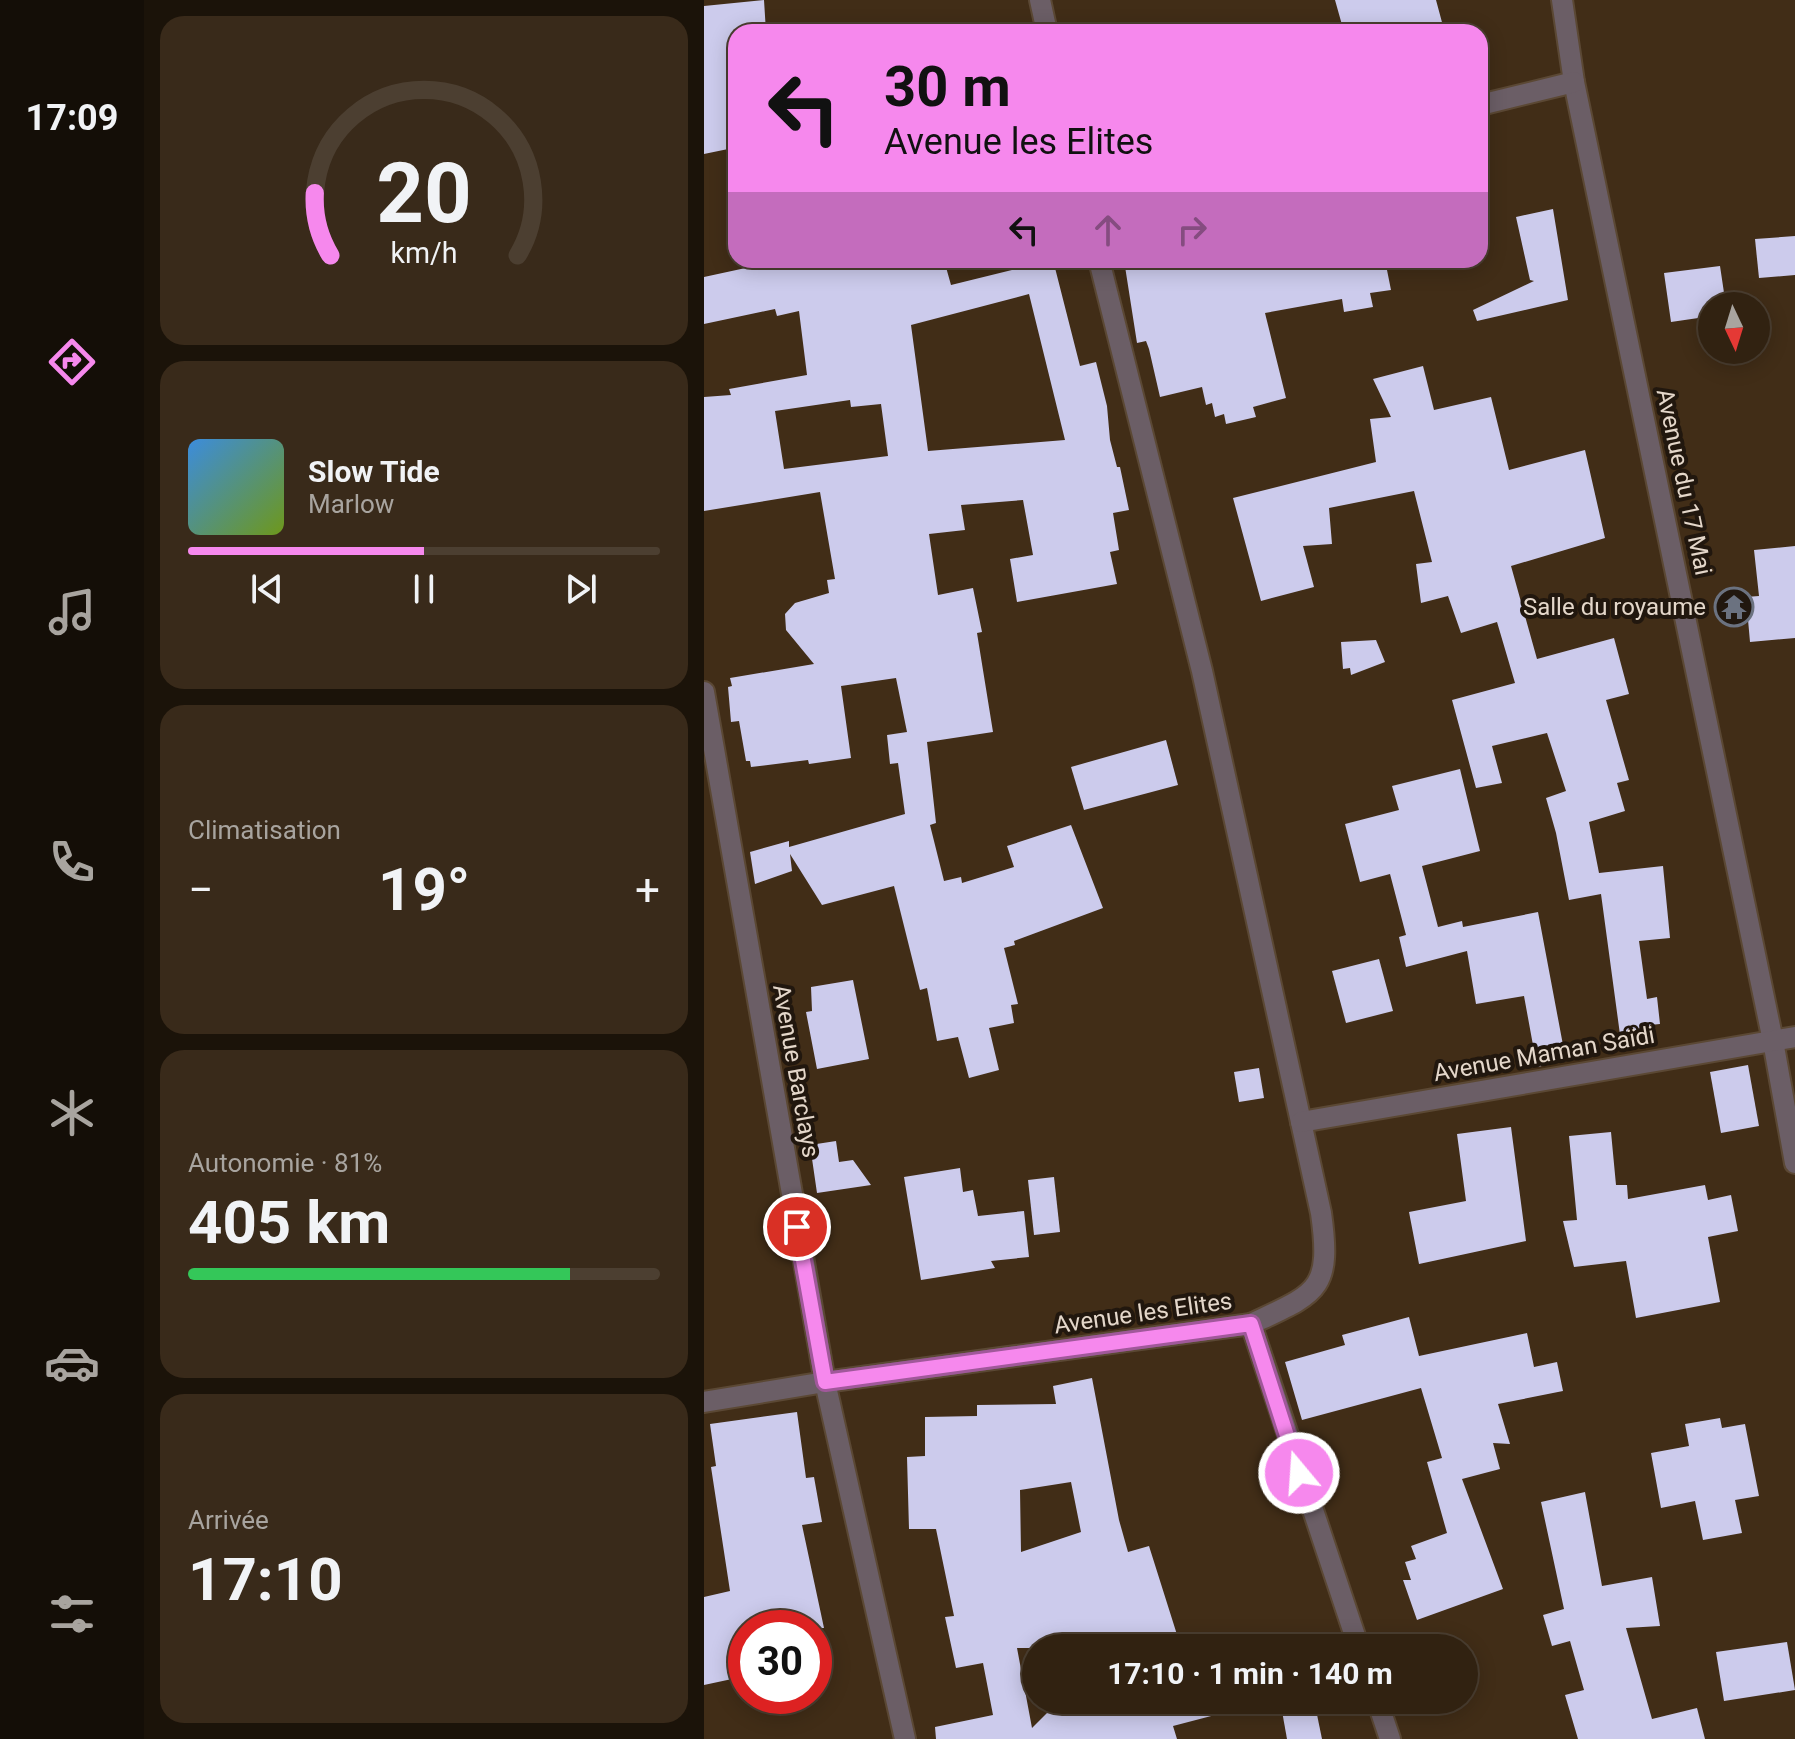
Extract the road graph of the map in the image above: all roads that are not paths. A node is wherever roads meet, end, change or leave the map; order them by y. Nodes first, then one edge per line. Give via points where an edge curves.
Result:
1 (1040, 0) edge
2 (1562, 0) edge
3 (1045, 24) edge
4 (1574, 82) junction
5 (1488, 103) edge
6 (1101, 268) edge
7 (704, 692) edge
8 (1795, 1037) edge
9 (1773, 1041) junction
10 (1301, 1122) junction
11 (1795, 1163) edge
12 (1251, 1324) junction
13 (825, 1382) junction
14 (704, 1402) edge
15 (1354, 1634) edge
16 (1382, 1714) edge
17 (905, 1739) edge
18 (1390, 1739) edge

1 - 3 street
2 - 4 street, Avenue du 17 Mai
4 - 5 street
4 - 9 street, Avenue du 17 Mai
6 - 10 street via 1202,671
7 - 13 street, Avenue Barclays
8 - 9 street, Avenue Maman Saïdi
9 - 10 street, Avenue Maman Saïdi
9 - 11 street, Avenue du 17 Mai
10 - 12 street via 1321,1213 1325,1266 1317,1285 1295,1303
12 - 13 street, Avenue les Elites
12 - 15 street, Avenue les Elites
13 - 14 street, Avenue les Elites
13 - 17 street, Avenue Barclays
16 - 18 street

